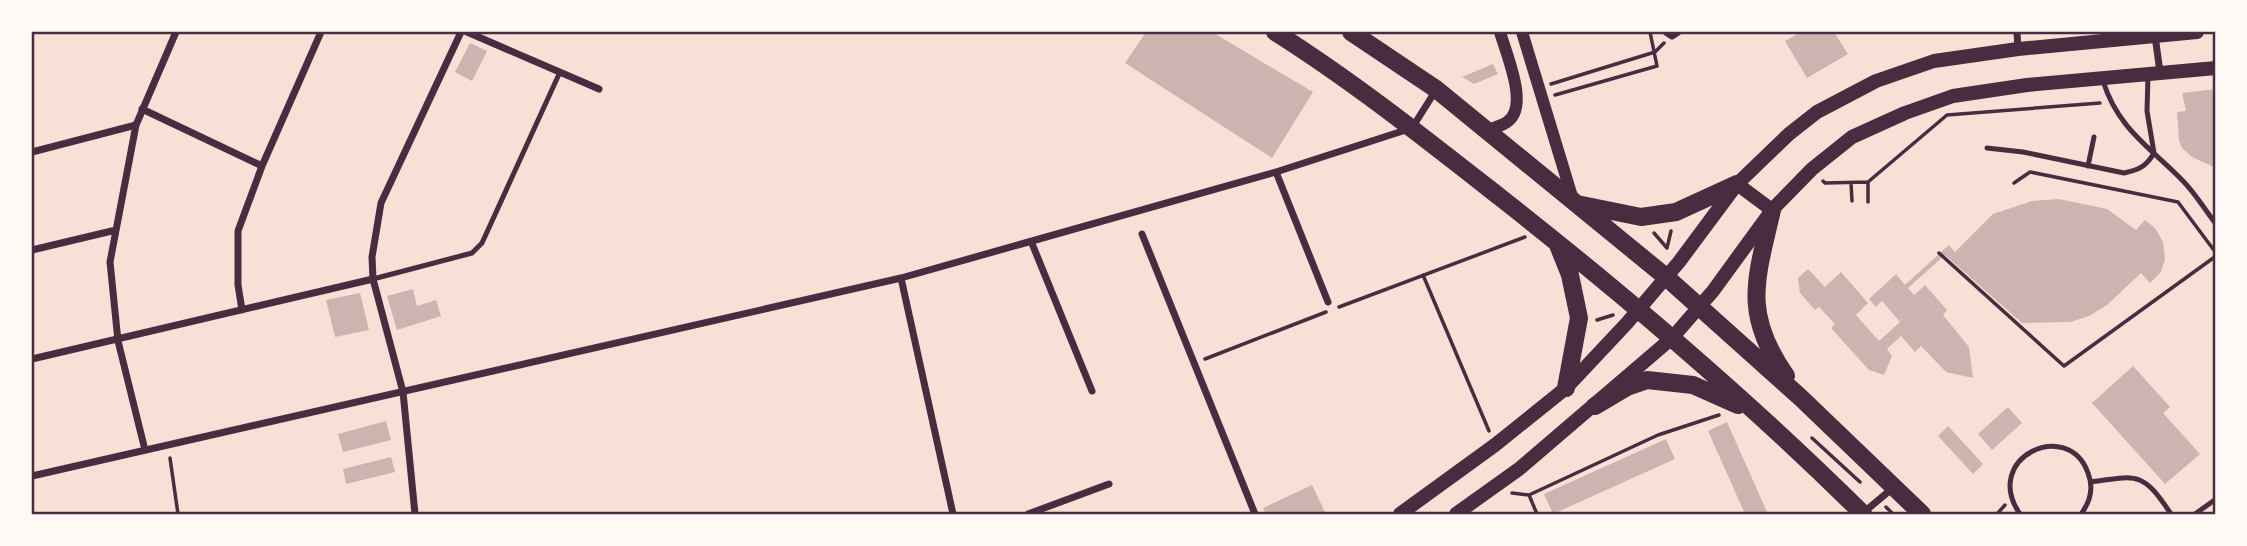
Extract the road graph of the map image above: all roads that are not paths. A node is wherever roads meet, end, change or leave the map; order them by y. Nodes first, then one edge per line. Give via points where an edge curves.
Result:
1 (176, 32) edge
2 (321, 32) edge
3 (461, 32) edge
4 (467, 32) edge
5 (1275, 32) edge
6 (1351, 32) edge
7 (1500, 32) edge
8 (1522, 32) edge
9 (2017, 32) edge
10 (2197, 32) edge
11 (2154, 34) edge
12 (2018, 49) junction
13 (2216, 68) edge
14 (560, 72) junction
15 (2154, 74) junction
16 (2102, 78) junction
17 (599, 89) dead end
18 (1436, 89) junction
19 (142, 110) junction
20 (136, 125) junction
21 (1412, 128) junction
22 (1486, 131) junction
23 (2094, 136) dead end
24 (1987, 148) dead end
25 (32, 152) edge
26 (2154, 153) junction
27 (262, 166) junction
28 (2088, 166) junction
29 (1276, 172) junction
30 (1737, 184) junction
31 (1574, 203) junction
32 (1772, 210) junction
33 (2216, 224) edge
34 (116, 230) junction
35 (1142, 234) dead end
36 (1031, 242) junction
37 (1556, 242) junction
38 (32, 250) edge
39 (1667, 277) junction
40 (901, 278) junction
41 (373, 279) junction
42 (1328, 302) dead end
43 (1701, 306) junction
44 (1639, 309) junction
45 (242, 310) junction
46 (1672, 338) junction
47 (118, 341) junction
48 (32, 359) edge
49 (1566, 388) junction
50 (1092, 391) dead end
51 (403, 392) junction
52 (1800, 397) junction
53 (1595, 406) junction
54 (1763, 417) junction
55 (145, 450) junction
56 (32, 476) edge
57 (2091, 482) junction
58 (1109, 484) dead end
59 (1894, 486) junction
60 (2216, 499) edge
61 (2205, 508) junction
62 (415, 514) edge
63 (953, 514) edge
64 (1028, 514) edge
65 (1255, 514) edge
66 (1400, 514) edge
67 (1456, 514) edge
68 (1862, 514) edge
69 (1922, 514) edge
70 (2020, 514) edge
71 (2081, 514) edge
72 (2171, 514) edge
73 (2195, 514) edge
74 (2210, 514) edge

1 - 19 street
2 - 27 street
3 - 41 street via 382,203 372,257
4 - 14 street
5 - 21 main road
6 - 18 main road
7 - 22 street via 1518,96 1517,111 1508,122
8 - 31 street
9 - 12 street
10 - 11 main road
11 - 12 main road
11 - 15 street
12 - 30 main road via 1934,61 1876,81 1817,112
13 - 15 main road
14 - 17 street
14 - 41 lane via 482,243 472,253
15 - 16 main road
15 - 26 lane via 2147,111
16 - 26 lane via 2109,102 2121,120
16 - 32 main road via 1954,96 1905,113 1852,137
18 - 21 street
18 - 22 main road
19 - 20 street
19 - 27 street
20 - 25 street
20 - 34 street
21 - 29 street
21 - 37 main road
22 - 31 main road
23 - 28 lane
24 - 28 lane
26 - 28 lane via 2139,170 2124,173
26 - 33 lane via 2186,183
27 - 45 street via 238,231
29 - 36 street
29 - 42 street
30 - 31 main road via 1676,212 1641,217
30 - 32 main road
30 - 39 main road
31 - 39 main road
32 - 43 main road
32 - 52 main road via 1756,278 1758,320 1768,346
34 - 38 street
34 - 47 street via 110,262
35 - 65 street
36 - 40 street
36 - 50 street
37 - 44 main road
37 - 49 main road via 1570,275 1579,318
39 - 43 main road
39 - 44 main road
40 - 51 street
40 - 63 street
41 - 45 street
41 - 51 street
43 - 46 main road
43 - 52 main road
44 - 46 main road
44 - 49 main road
45 - 47 street
46 - 53 main road
46 - 54 main road
47 - 48 street
47 - 55 street
49 - 66 main road
51 - 55 street
51 - 62 street
52 - 59 main road
53 - 54 main road via 1647,380 1706,389
53 - 67 main road
54 - 68 main road
55 - 56 street
57 - 70 lane via 2085,466 2066,450 2042,447 2027,453 2015,466 2010,481 2011,498
57 - 71 lane via 2090,498
57 - 72 lane via 2133,476 2154,488
58 - 64 street
59 - 68 street
59 - 69 main road
60 - 61 lane
61 - 73 lane
61 - 74 lane

